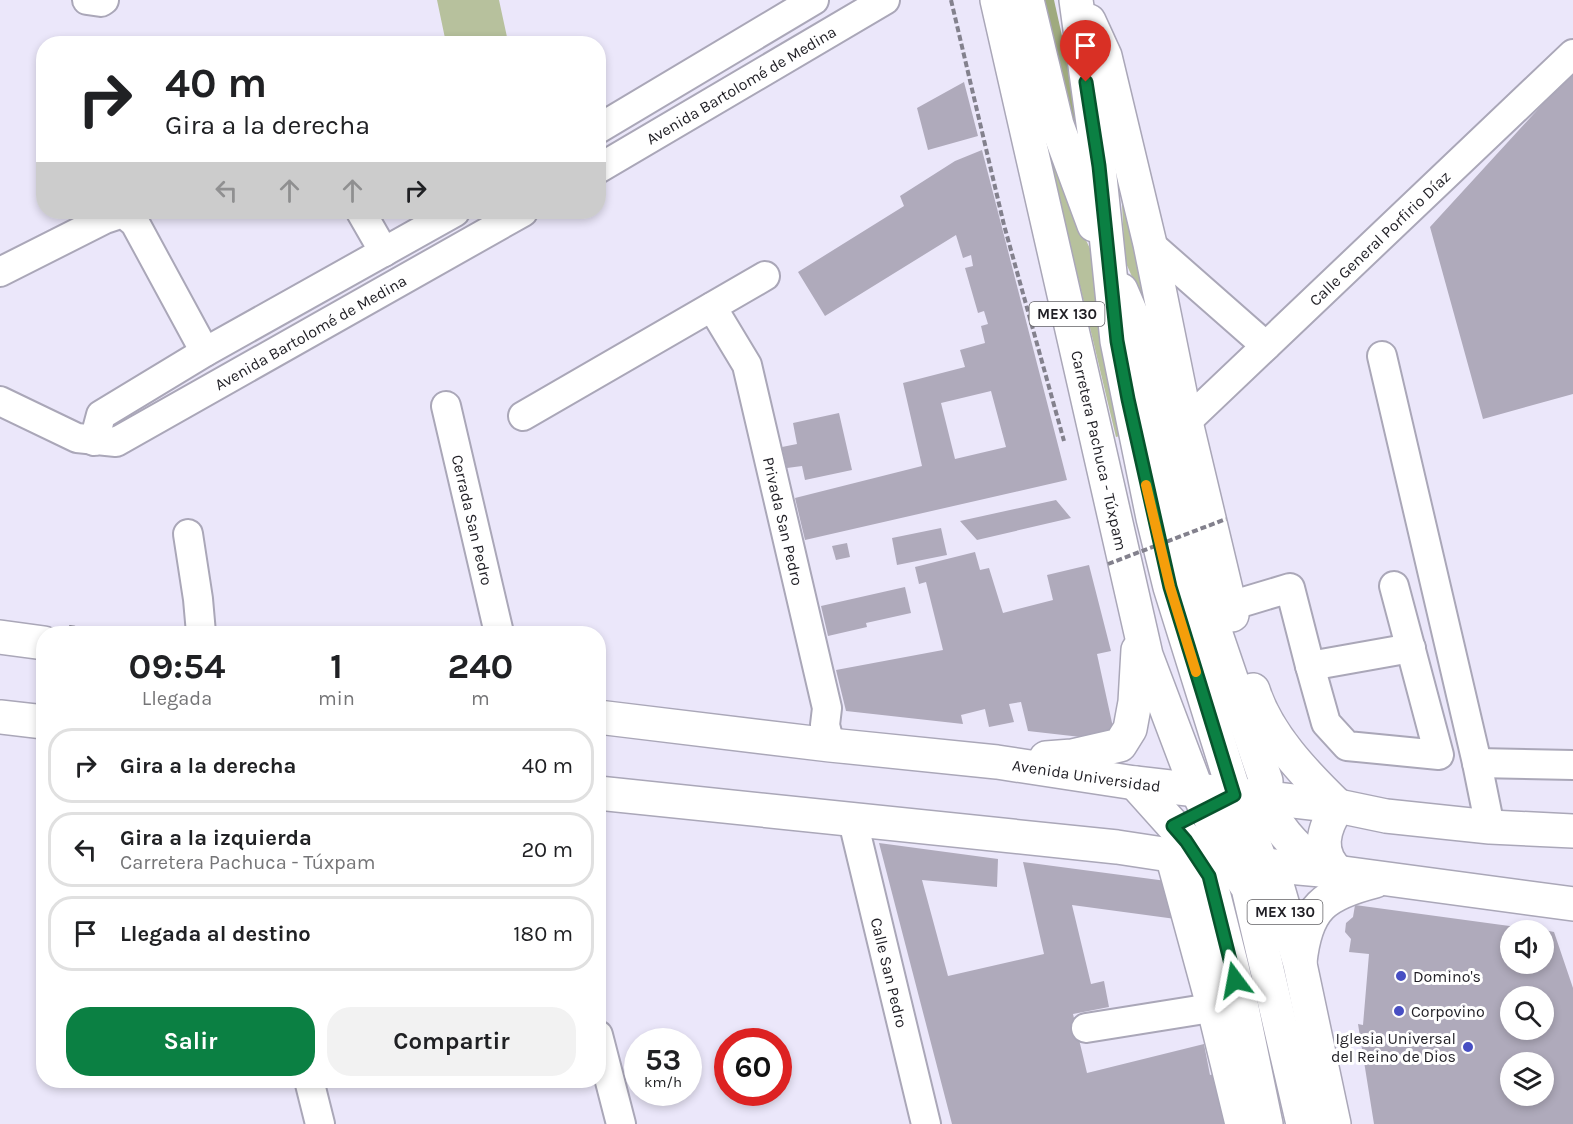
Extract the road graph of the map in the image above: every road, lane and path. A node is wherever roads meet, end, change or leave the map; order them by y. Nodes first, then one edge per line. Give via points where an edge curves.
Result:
1 (87, 0) edge
2 (104, 0) edge
3 (814, 0) edge
4 (885, 0) edge
5 (997, 0) edge
6 (1027, 0) edge
7 (1078, 0) edge
8 (1573, 54) edge
9 (626, 113) junction
10 (606, 124) edge
11 (645, 143) junction
12 (606, 165) edge
13 (105, 219) edge
14 (130, 219) edge
15 (365, 219) edge
16 (443, 219) edge
17 (511, 219) edge
18 (1150, 244) junction
19 (384, 252) junction
20 (1109, 262) junction
21 (0, 272) edge
22 (765, 276) dead end
23 (712, 307) junction
24 (1266, 346) junction
25 (205, 352) junction
26 (1382, 356) dead end
27 (0, 401) edge
28 (446, 406) dead end
29 (523, 416) dead end
30 (1186, 422) junction
31 (94, 441) junction
32 (1226, 519) dead end
33 (188, 534) dead end
34 (1108, 564) dead end
35 (1394, 586) dead end
36 (1230, 606) junction
37 (200, 626) edge
38 (497, 626) edge
39 (1138, 627) junction
40 (0, 637) edge
41 (36, 642) edge
42 (1411, 648) junction
43 (1310, 666) junction
44 (0, 717) edge
45 (606, 718) edge
46 (36, 721) edge
47 (830, 745) junction
48 (997, 762) junction
49 (1477, 764) junction
50 (1573, 765) edge
51 (1130, 782) junction
52 (606, 794) edge
53 (1338, 806) junction
54 (853, 821) junction
55 (1241, 822) junction
56 (1490, 827) junction
57 (1573, 831) edge
58 (1117, 847) junction
59 (1180, 847) junction
60 (1330, 871) junction
61 (1385, 879) junction
62 (1573, 904) edge
63 (1300, 964) junction
64 (1227, 1006) junction
65 (1086, 1028) dead end
66 (606, 1066) edge
67 (311, 1088) edge
68 (320, 1124) edge
69 (621, 1124) edge
70 (926, 1124) edge
71 (1242, 1124) edge
72 (1266, 1124) edge
73 (1304, 1124) edge
74 (1334, 1124) edge

1 - 2 street
3 - 9 street
4 - 11 street, Avenida Bartolomé de Medina
5 - 39 main road, Carretera Pachuca - Túxpam / MEX 130
6 - 20 main road via 1057,125
7 - 18 main road via 1105,56
7 - 20 main road, MEX 130
8 - 24 street, Calle General Porfirio Díaz
9 - 10 street
9 - 11 street
11 - 12 street, Avenida Bartolomé de Medina
13 - 21 street
14 - 25 street
15 - 19 street
16 - 19 street, Avenida Bartolomé de Medina
17 - 31 street, Avenida Bartolomé de Medina via 116,442
18 - 24 street
18 - 30 main road
19 - 25 street, Avenida Bartolomé de Medina
20 - 55 main road, MEX 130 via 1119,352 1170,587
22 - 23 street
23 - 29 street
23 - 47 street, Privada San Pedro via 747,365 826,708
24 - 30 street, Calle General Porfirio Díaz
25 - 31 street, Avenida Bartolomé de Medina via 101,415
26 - 49 street
27 - 31 street, Avenida Bartolomé de Medina via 77,438
28 - 38 street, Cerrada San Pedro
30 - 36 main road
32 - 34 path, bridge
33 - 37 street
35 - 42 street
36 - 43 street via 1290,588
36 - 53 main road via 1257,704 1291,757
39 - 48 main road via 1135,702 1130,729 1120,745 1072,756
39 - 55 main road, Carretera Pachuca - Túxpam / MEX 130 via 1146,655
40 - 41 main road
42 - 43 street
42 - 43 street via 1439,755 1347,746 1326,723
44 - 46 main road
45 - 47 main road, Avenida Universidad
47 - 48 main road, Avenida Universidad
48 - 51 main road, Avenida Universidad
49 - 50 street
49 - 56 street
51 - 55 main road, Avenida Universidad
51 - 58 main road via 1140,810 1140,824 1134,835
51 - 59 main road
52 - 54 main road
53 - 55 main road
53 - 56 main road via 1386,816
53 - 60 main road via 1324,834
54 - 58 main road
54 - 70 street, Calle San Pedro
55 - 59 main road
55 - 59 main road, Avenida Universidad
55 - 60 main road, Avenida Universidad
55 - 60 main road via 1289,839
55 - 63 main road, MEX 130 via 1276,885
55 - 73 main road, MEX 130 via 1248,888
56 - 57 main road
58 - 59 main road
59 - 64 main road via 1209,876
60 - 61 main road, Avenida Universidad
61 - 62 main road, Avenida Universidad
61 - 63 main road via 1334,894 1319,907 1303,938
63 - 74 main road, MEX 130
64 - 65 street
64 - 71 main road
64 - 72 main road
66 - 69 street
67 - 68 street

